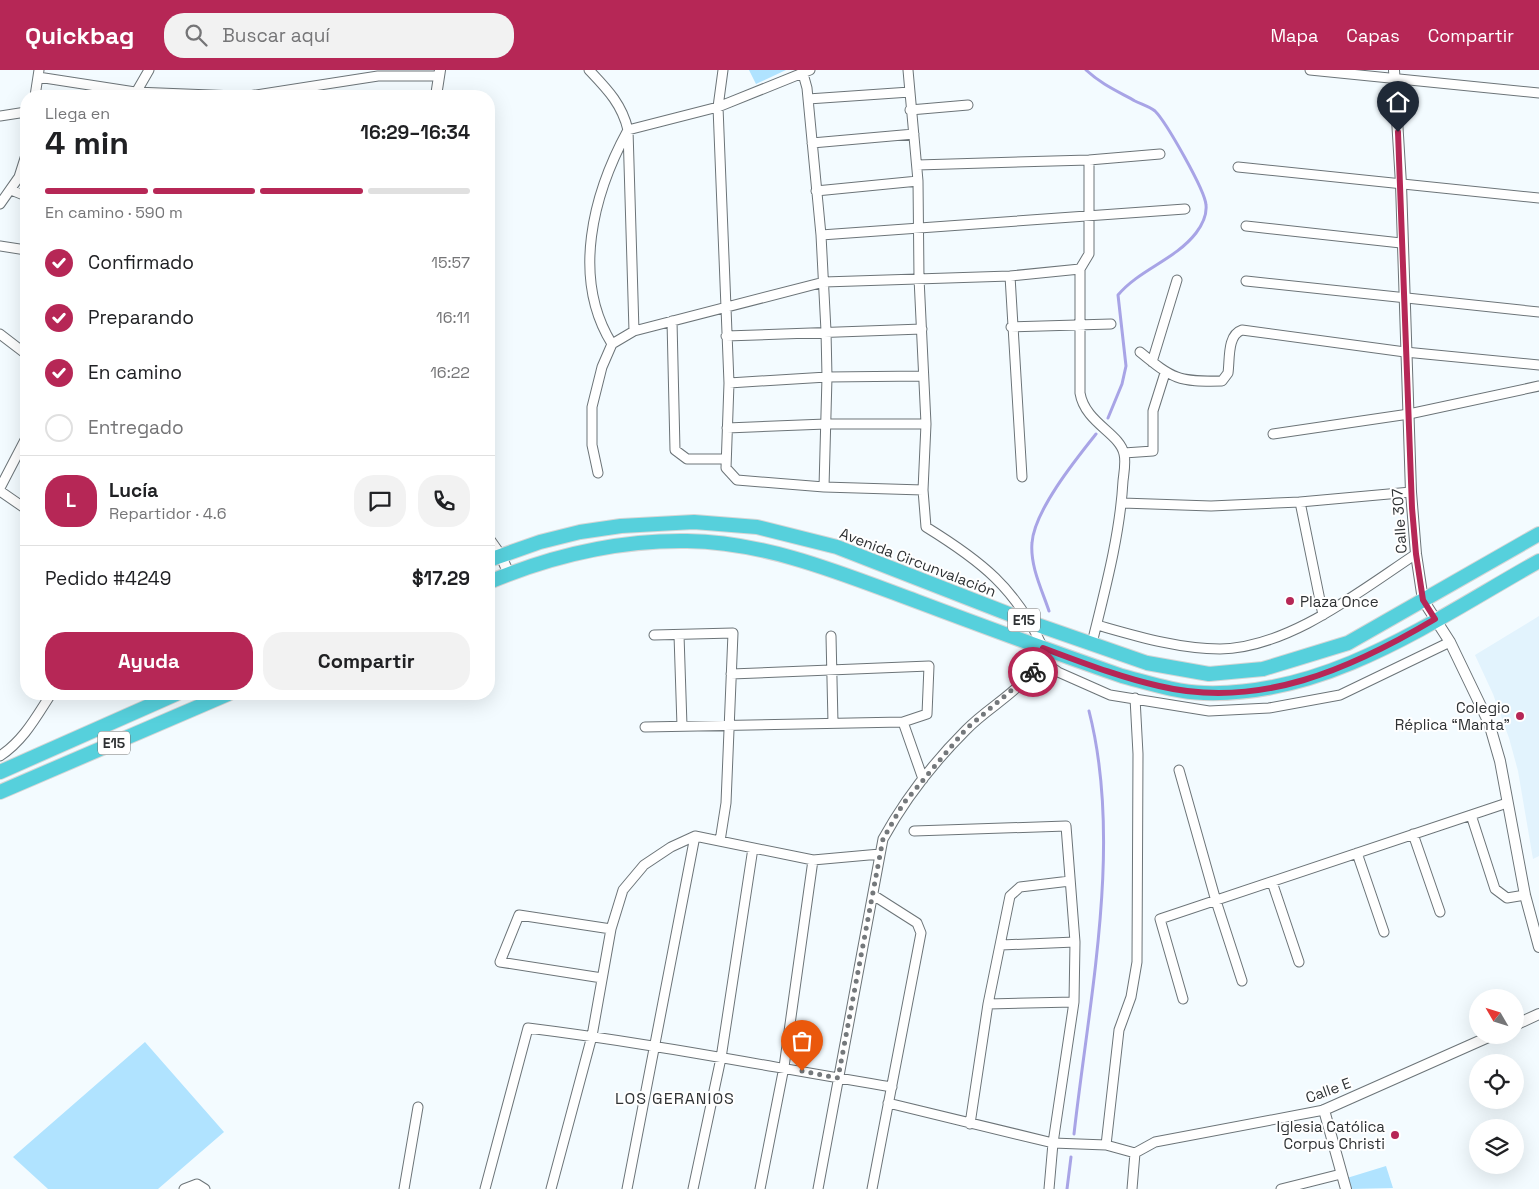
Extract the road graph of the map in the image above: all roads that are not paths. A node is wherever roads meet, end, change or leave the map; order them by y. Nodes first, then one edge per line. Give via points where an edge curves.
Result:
1 (149, 70) edge
2 (589, 70) edge
3 (723, 70) edge
4 (908, 70) edge
5 (1310, 70) edge
6 (805, 71) edge
7 (1326, 71) edge
8 (440, 73) edge
9 (39, 74) edge
10 (1394, 75) edge
11 (36, 90) edge
12 (116, 90) edge
13 (137, 90) edge
14 (288, 90) edge
15 (437, 90) edge
16 (910, 92) junction
17 (1539, 93) edge
18 (808, 99) junction
19 (968, 105) dead end
20 (718, 107) junction
21 (910, 110) junction
22 (20, 113) edge
23 (0, 116) edge
24 (628, 130) junction
25 (914, 134) junction
26 (812, 143) junction
27 (1160, 154) dead end
28 (1089, 160) junction
29 (917, 166) junction
30 (1238, 167) dead end
31 (20, 174) edge
32 (918, 181) junction
33 (1401, 184) junction
34 (11, 190) junction
35 (816, 191) junction
36 (20, 194) edge
37 (1539, 198) edge
38 (0, 204) edge
39 (1185, 209) dead end
40 (1090, 214) junction
41 (1246, 226) dead end
42 (917, 227) junction
43 (821, 235) junction
44 (1401, 244) junction
45 (0, 246) edge
46 (20, 249) edge
47 (1080, 269) junction
48 (1010, 276) junction
49 (918, 278) junction
50 (1177, 280) dead end
51 (1246, 281) dead end
52 (824, 282) junction
53 (1403, 298) junction
54 (725, 309) junction
55 (1539, 312) edge
56 (672, 321) junction
57 (1111, 324) dead end
58 (1080, 325) junction
59 (1011, 327) junction
60 (922, 329) junction
61 (634, 331) junction
62 (826, 332) junction
63 (0, 334) edge
64 (726, 336) junction
65 (612, 344) junction
66 (20, 349) edge
67 (1140, 352) dead end
68 (1405, 352) junction
69 (1152, 362) junction
70 (1539, 365) edge
71 (1165, 373) junction
72 (924, 376) junction
73 (827, 377) junction
74 (729, 383) junction
75 (1539, 386) edge
76 (1409, 414) junction
77 (826, 424) junction
78 (926, 424) junction
79 (727, 428) junction
80 (1273, 434) dead end
81 (20, 450) edge
82 (1124, 453) junction
83 (726, 458) junction
84 (598, 473) dead end
85 (1022, 477) dead end
86 (824, 487) junction
87 (0, 489) edge
88 (923, 490) junction
89 (1411, 492) junction
90 (1300, 502) junction
91 (1122, 503) junction
92 (20, 504) edge
93 (1539, 534) edge
94 (1416, 554) junction
95 (495, 558) edge
96 (1539, 561) edge
97 (509, 574) junction
98 (495, 580) edge
99 (1423, 600) junction
100 (1323, 615) junction
101 (1435, 619) junction
102 (1032, 623) junction
103 (1097, 626) junction
104 (654, 635) dead end
105 (679, 635) junction
106 (831, 636) dead end
107 (1450, 642) junction
108 (1092, 643) junction
109 (1042, 654) junction
110 (832, 670) junction
111 (731, 674) junction
112 (1135, 698) junction
113 (47, 700) edge
114 (162, 700) edge
115 (214, 700) edge
116 (904, 722) junction
117 (832, 723) junction
118 (729, 724) junction
119 (682, 726) junction
120 (645, 727) dead end
121 (0, 756) edge
122 (1179, 770) dead end
123 (0, 772) edge
124 (923, 779) junction
125 (0, 792) edge
126 (1507, 803) junction
127 (1471, 815) junction
128 (914, 831) dead end
129 (1414, 834) junction
130 (695, 836) junction
131 (720, 841) junction
132 (754, 848) junction
133 (1357, 853) junction
134 (880, 854) junction
135 (813, 860) junction
136 (1070, 881) junction
137 (1272, 882) junction
138 (1524, 895) junction
139 (873, 896) junction
140 (1216, 901) junction
141 (1440, 912) dead end
142 (611, 930) junction
143 (1384, 932) dead end
144 (1075, 942) junction
145 (1002, 944) junction
146 (1539, 947) edge
147 (1299, 962) dead end
148 (602, 978) junction
149 (1242, 981) dead end
150 (1183, 999) dead end
151 (1074, 1002) junction
152 (988, 1004) junction
153 (1539, 1014) edge
154 (1524, 1021) edge
155 (592, 1036) junction
156 (655, 1044) junction
157 (1473, 1044) edge
158 (721, 1058) junction
159 (784, 1068) junction
160 (838, 1078) junction
161 (892, 1087) junction
162 (888, 1103) junction
163 (418, 1107) dead end
164 (1324, 1110) junction
165 (970, 1124) junction
166 (1053, 1143) junction
167 (1106, 1145) junction
168 (1135, 1152) junction
169 (1340, 1174) junction
170 (184, 1189) edge
171 (205, 1189) edge
172 (404, 1189) edge
173 (485, 1189) edge
174 (551, 1189) edge
175 (627, 1189) edge
176 (694, 1189) edge
177 (760, 1189) edge
178 (818, 1189) edge
179 (872, 1189) edge
180 (1049, 1189) edge
181 (1132, 1189) edge
182 (1281, 1189) edge
183 (1346, 1189) edge

1 - 13 street
2 - 24 street via 609,88 624,114
3 - 20 street
4 - 16 street
5 - 7 street
6 - 18 street
6 - 20 street
7 - 10 street
8 - 14 street via 378,76
8 - 15 street
9 - 11 street
9 - 12 street
10 - 17 street
10 - 33 street, Calle 307
16 - 18 street
16 - 21 street
18 - 26 street
19 - 21 street
20 - 24 street
20 - 54 street
21 - 25 street
22 - 23 street
24 - 61 street
24 - 65 street via 599,199 589,246 592,292
25 - 26 street
25 - 29 street
26 - 35 street
27 - 28 street
28 - 29 street
28 - 40 street
29 - 32 street
30 - 33 street
31 - 34 street
32 - 35 street
32 - 42 street
33 - 37 street
33 - 44 street, Calle 307
34 - 36 street
34 - 38 street
35 - 43 street
39 - 40 street
40 - 42 street
40 - 47 street via 1089,254
41 - 44 street
42 - 43 street
42 - 49 street
43 - 52 street
44 - 53 street, Calle 307
45 - 46 street
47 - 48 street
47 - 58 street
48 - 49 street
48 - 59 street
49 - 52 street
49 - 60 street
50 - 69 street
51 - 53 street
52 - 54 street
52 - 62 street
53 - 55 street
53 - 68 street, Calle 307
54 - 56 street
54 - 64 street
56 - 61 street
56 - 83 street via 675,450 687,459
57 - 58 street
58 - 59 street
58 - 82 street via 1082,401 1090,416 1121,446
59 - 85 street
60 - 62 street
60 - 72 street
61 - 65 street
62 - 64 street
62 - 73 street
63 - 66 street
64 - 74 street
65 - 84 street via 602,366 592,408 592,445
67 - 69 street
68 - 70 street
68 - 71 street via 1242,330 1235,332 1232,338 1228,373 1222,381 1189,381
68 - 76 street, Calle 307
69 - 71 street
71 - 82 street via 1153,411 1153,451
72 - 73 street
72 - 78 street
73 - 74 street
73 - 77 street
74 - 79 street
75 - 76 street
76 - 80 street
76 - 89 street, Calle 307
77 - 78 street
77 - 79 street
77 - 86 street
78 - 88 street
79 - 83 street
81 - 87 street
82 - 91 street
83 - 86 street via 726,468 736,480
86 - 88 street
87 - 92 street
88 - 102 street via 926,527 969,554 1000,581
89 - 90 street
89 - 94 street, Calle 307
90 - 91 street via 1211,506
90 - 100 street
91 - 103 street
93 - 99 highway, Avenida Circunvalación / E15
94 - 99 street, Calle 307
94 - 100 street
95 - 97 street
95 - 102 highway, Avenida Circunvalación / E15 via 572,534 621,526 694,522 757,527 837,547
96 - 101 highway, E15
97 - 98 highway, E15
97 - 109 highway, E15 via 577,552 619,545 687,541 749,547 826,567
99 - 101 street, Calle 307
99 - 108 highway, Avenida Circunvalación / E15 via 1348,643 1263,670 1209,674 1147,663
100 - 103 street via 1263,642 1220,649 1156,642
101 - 107 street, Calle 307
101 - 109 highway, E15 via 1360,660 1319,676 1264,690 1203,693 1160,687
102 - 108 highway, Avenida Circunvalación / E15
102 - 109 street
103 - 108 street
104 - 105 street
105 - 111 street via 733,633
105 - 119 street
106 - 110 street
107 - 112 street via 1340,695 1269,708 1209,710
107 - 126 street, Calle 307 via 1489,723
109 - 112 street via 1058,672 1110,695
109 - 124 street via 1032,673 966,729
110 - 111 street
110 - 116 street via 929,666 927,714
110 - 117 street
111 - 118 street
112 - 167 street via 1138,754 1136,962 1131,997 1120,1030
113 - 121 street via 27,732 14,747
114 - 123 highway, E15
115 - 125 highway, E15
116 - 117 street
116 - 124 street
117 - 118 street
118 - 119 street
118 - 131 street via 726,803
119 - 120 street
122 - 140 street
124 - 134 street via 903,804 883,839
126 - 127 street
126 - 138 street, Calle 307
127 - 129 street
127 - 138 street via 1495,889 1507,898
128 - 136 street via 1066,826
129 - 133 street
129 - 141 street
130 - 131 street
130 - 142 street via 670,847 644,865 623,890
130 - 156 street
131 - 132 street
132 - 135 street
132 - 158 street
133 - 137 street
133 - 143 street
134 - 135 street
134 - 139 street
135 - 159 street
136 - 144 street
136 - 145 street via 1020,887 1014,891 1010,896
137 - 140 street
137 - 147 street
138 - 146 street, Calle 307
139 - 160 street
139 - 161 street via 917,923 921,933
140 - 149 street
140 - 150 street via 1160,919
142 - 148 street
142 - 148 street via 519,915 500,962
144 - 145 street
144 - 151 street
145 - 152 street
148 - 155 street
151 - 152 street
151 - 166 street
152 - 165 street
153 - 154 street
155 - 156 street
155 - 173 street via 528,1028
155 - 174 street
156 - 158 street
156 - 175 street
157 - 164 street, Calle E
158 - 159 street
158 - 176 street
159 - 160 street
159 - 177 street
160 - 161 street
160 - 178 street
161 - 162 street
162 - 165 street
162 - 179 street
163 - 172 street
164 - 168 street, Calle E via 1155,1142
164 - 169 street
165 - 166 street
166 - 167 street
166 - 180 street
167 - 168 street
168 - 181 street
169 - 182 street
169 - 183 street
170 - 171 street via 197,1184

